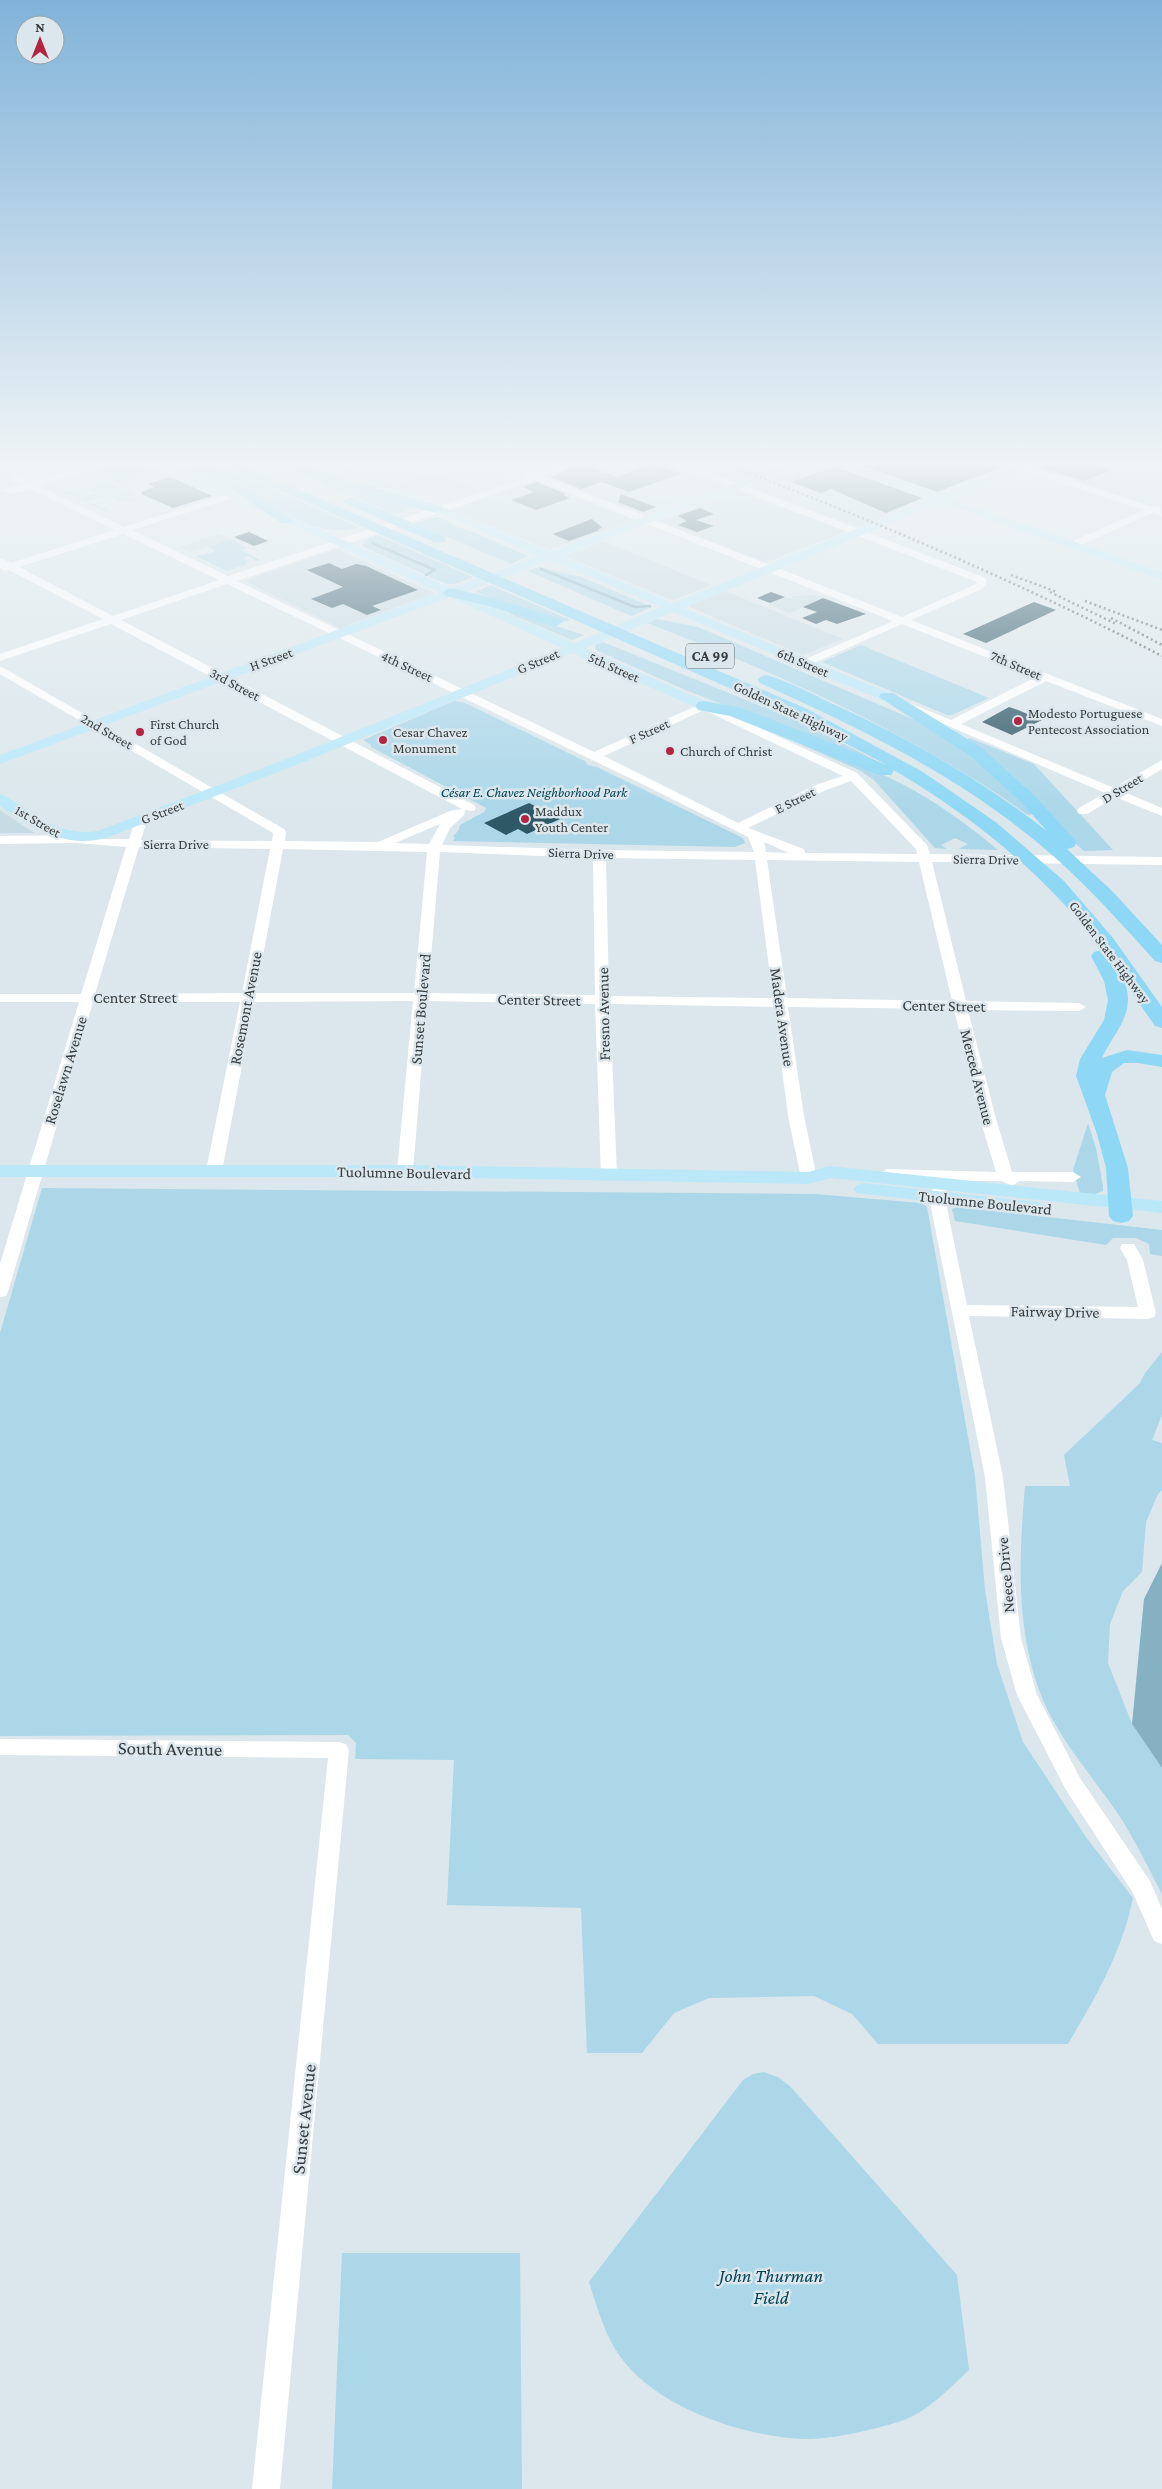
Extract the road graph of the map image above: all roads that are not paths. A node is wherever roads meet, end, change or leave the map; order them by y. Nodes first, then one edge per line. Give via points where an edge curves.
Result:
1 (33, 581) edge
2 (223, 581) edge
3 (228, 581) edge
4 (424, 581) edge
5 (482, 581) edge
6 (495, 581) edge
7 (537, 581) edge
8 (610, 581) edge
9 (736, 581) edge
10 (802, 581) edge
11 (982, 581) edge
12 (451, 593) junction
13 (672, 607) junction
14 (112, 620) junction
15 (903, 620) junction
16 (340, 634) junction
17 (658, 634) dead end
18 (570, 648) junction
19 (0, 658) edge
20 (805, 663) junction
21 (0, 668) edge
22 (754, 675) dead end
23 (1046, 677) junction
24 (222, 678) junction
25 (463, 692) junction
26 (887, 697) junction
27 (704, 706) junction
28 (800, 713) junction
29 (954, 723) junction
30 (1162, 723) edge
31 (95, 724) junction
32 (342, 741) junction
33 (594, 756) junction
34 (0, 760) edge
35 (1162, 764) edge
36 (853, 776) junction
37 (215, 792) junction
38 (1115, 792) junction
39 (0, 799) edge
40 (465, 810) junction
41 (1083, 810) dead end
42 (1162, 812) edge
43 (141, 820) junction
44 (742, 828) junction
45 (77, 838) junction
46 (0, 840) edge
47 (135, 844) junction
48 (278, 844) junction
49 (378, 846) junction
50 (434, 847) junction
51 (1015, 848) junction
52 (599, 854) junction
53 (760, 856) junction
54 (824, 856) junction
55 (924, 858) junction
56 (1108, 860) joint
57 (1162, 861) edge
58 (1034, 865) junction
59 (1117, 905) junction
60 (1162, 957) edge
61 (88, 997) junction
62 (422, 997) junction
63 (0, 998) edge
64 (247, 998) junction
65 (603, 1000) junction
66 (781, 1002) junction
67 (960, 1005) junction
68 (1079, 1007) dead end
69 (1162, 1022) edge
70 (1162, 1061) edge
71 (1094, 1094) junction
72 (0, 1171) edge
73 (36, 1171) junction
74 (214, 1171) junction
75 (406, 1171) junction
76 (609, 1175) junction
77 (1005, 1176) junction
78 (1073, 1177) dead end
79 (809, 1178) junction
80 (944, 1186) junction
81 (1032, 1194) junction
82 (1162, 1207) edge
83 (1121, 1210) junction
84 (1162, 1221) edge
85 (1128, 1248) dead end
86 (0, 1292) edge
87 (962, 1310) junction
88 (0, 1747) edge
89 (339, 1750) joint
90 (1162, 1934) edge
91 (266, 2489) edge

1 - 14 street, 3rd Street
2 - 14 street
3 - 16 street, 4th Street
4 - 12 main road, 5th Street
5 - 12 main road, H Street
6 - 28 highway, Golden State Highway / CA 99
7 - 17 highway
8 - 13 main road, 6th Street
9 - 13 main road, G Street
10 - 15 street, 7th Street
11 - 15 street via 978,587
12 - 16 main road, H Street
12 - 18 main road, 5th Street
12 - 28 highway via 490,601 584,631 766,703
13 - 18 main road, G Street
13 - 20 main road, 6th Street
14 - 19 street
14 - 24 street, 3rd Street
15 - 20 street
15 - 23 street, 7th Street
16 - 24 main road, H Street
16 - 25 street, 4th Street
18 - 25 main road, G Street
18 - 27 main road, 5th Street
20 - 26 main road, 6th Street
21 - 31 street, 2nd Street
22 - 59 highway, Golden State Highway / CA 99 via 859,722 976,788 1044,838
23 - 29 street
23 - 30 street, 7th Street
24 - 31 main road, H Street
24 - 32 street, 3rd Street
25 - 32 main road, G Street
25 - 33 street, 4th Street
26 - 29 street, 6th Street
26 - 59 highway via 959,740 1000,772 1095,872
27 - 33 street, F Street
27 - 36 street, 5th Street
27 - 51 highway via 736,712 881,769 912,784
28 - 51 highway, Golden State Highway / CA 99 via 892,760
29 - 38 street, 6th Street
31 - 34 main road, H Street
31 - 37 street, 2nd Street
32 - 37 main road, G Street
32 - 40 street, 3rd Street
33 - 44 street, 4th Street
35 - 38 street, D Street
36 - 44 street, E Street via 822,787
36 - 55 street, 5th Street via 922,848
37 - 43 main road, G Street
37 - 48 street, 2nd Street via 280,832
38 - 41 street, D Street
38 - 42 street, 6th Street
39 - 45 main road, 1st Street via 50,831
40 - 49 street
40 - 50 street via 445,826
43 - 45 main road, G Street via 101,835
43 - 47 street, Roselawn Avenue
44 - 53 street via 758,841
44 - 54 street, 4th Street via 789,850
45 - 46 street, Sierra Drive
45 - 47 street, Sierra Drive
47 - 48 street, Sierra Drive
47 - 61 street, Roselawn Avenue
48 - 49 street, Sierra Drive
48 - 64 street, Rosemont Avenue
49 - 50 street, Sierra Drive
50 - 52 street, Sierra Drive
50 - 62 street, Sunset Boulevard
51 - 58 highway, Golden State Highway / CA 99
52 - 53 street, Sierra Drive
52 - 65 street, Fresno Avenue
53 - 54 street, Sierra Drive
53 - 66 street, Madera Avenue
54 - 55 street, Sierra Drive
55 - 56 street, Sierra Drive
55 - 67 street, Merced Avenue
56 - 57 street, Sierra Drive
58 - 69 highway, Golden State Highway / CA 99 via 1086,917
58 - 71 highway via 1086,934 1117,988 1119,1010 1087,1066
59 - 60 highway, Golden State Highway / CA 99
61 - 63 street, Center Street
61 - 64 street, Center Street
61 - 73 street, Roselawn Avenue
62 - 64 street, Center Street
62 - 65 street, Center Street
62 - 75 street, Sunset Boulevard
64 - 74 street, Rosemont Avenue
65 - 66 street, Center Street
65 - 76 street, Fresno Avenue
66 - 67 street, Center Street
66 - 79 street, Madera Avenue via 796,1116
67 - 68 street, Center Street
67 - 77 street, Merced Avenue
70 - 71 highway via 1131,1056 1109,1062 1096,1077
71 - 83 highway via 1117,1168
72 - 73 main road, Tuolumne Boulevard
73 - 74 main road, Tuolumne Boulevard
73 - 86 street, Roselawn Avenue
74 - 75 main road, Tuolumne Boulevard
75 - 76 main road, Tuolumne Boulevard
76 - 79 main road, Tuolumne Boulevard
77 - 78 street, Tuolumne Boulevard
77 - 80 street, Tuolumne Boulevard
77 - 81 street
79 - 80 main road, Tuolumne Boulevard via 826,1185
79 - 80 main road, Tuolumne Boulevard via 829,1172
80 - 81 main road, Tuolumne Boulevard
80 - 83 main road, Tuolumne Boulevard
80 - 87 street, Neece Drive
81 - 83 main road, Tuolumne Boulevard
82 - 83 main road, Tuolumne Boulevard
83 - 84 main road, Tuolumne Boulevard
85 - 87 street, Fairway Drive via 1148,1313
87 - 90 street, Neece Drive via 994,1477 1011,1638 1027,1695 1073,1784 1142,1888
88 - 89 street, South Avenue
89 - 91 street, Sunset Avenue

